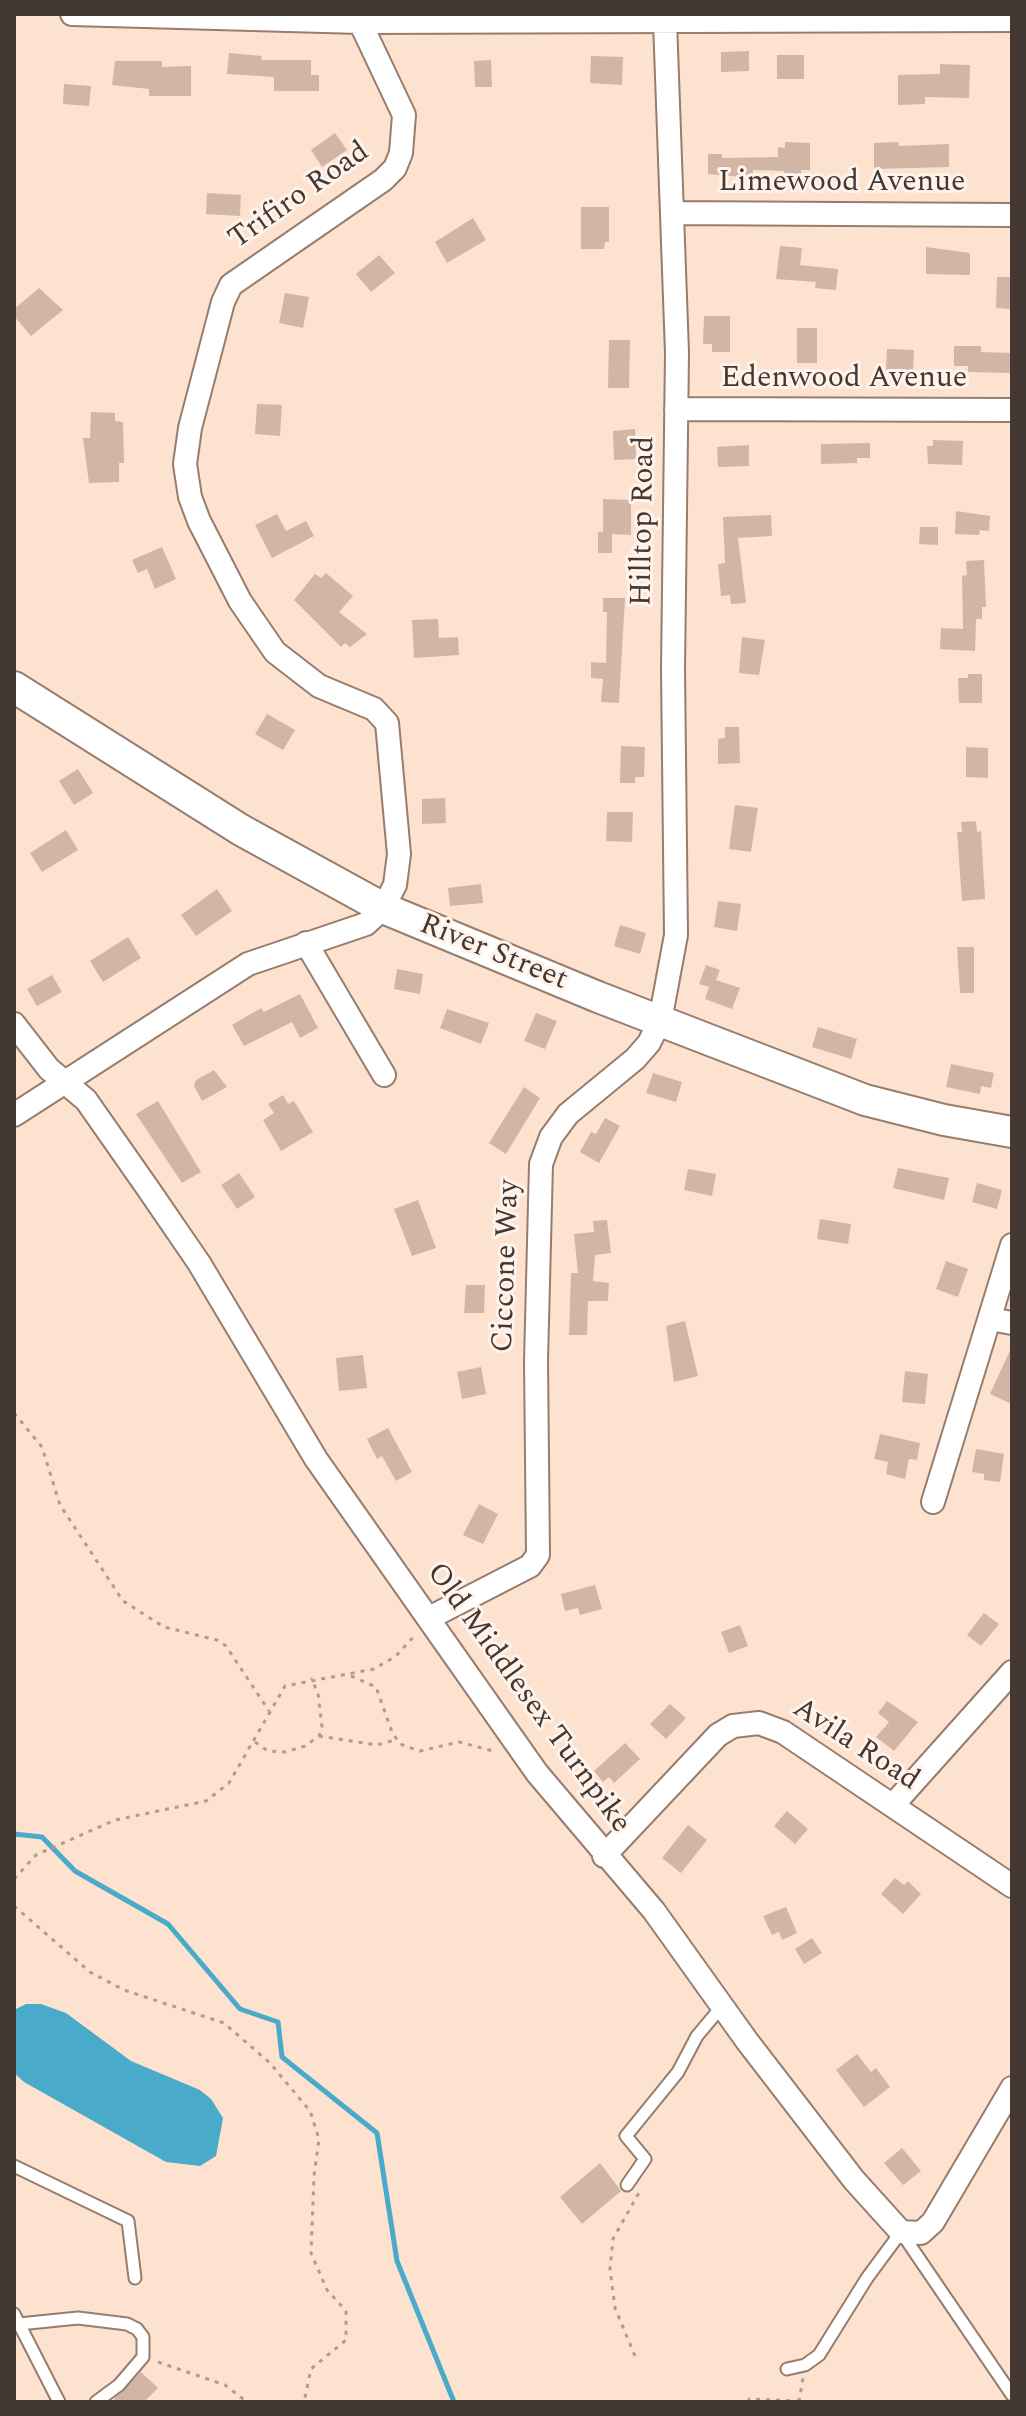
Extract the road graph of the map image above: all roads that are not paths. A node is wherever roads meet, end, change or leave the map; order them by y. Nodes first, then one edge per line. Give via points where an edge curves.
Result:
1 (72, 14) edge
2 (250, 15) edge
3 (1012, 20) edge
4 (665, 21) junction
5 (360, 22) junction
6 (672, 213) junction
7 (1012, 215) edge
8 (676, 409) junction
9 (1012, 410) edge
10 (14, 687) edge
11 (383, 908) junction
12 (306, 943) junction
13 (660, 1021) junction
14 (14, 1024) edge
15 (384, 1075) dead end
16 (67, 1081) junction
17 (14, 1115) edge
18 (1012, 1132) edge
19 (1012, 1245) edge
20 (1001, 1321) edge
21 (933, 1502) dead end
22 (429, 1618) junction
23 (1012, 1672) edge
24 (893, 1805) junction
25 (604, 1856) junction
26 (1012, 1886) edge
27 (723, 2005) junction
28 (1012, 2088) edge
29 (14, 2166) edge
30 (627, 2185) dead end
31 (901, 2232) junction
32 (135, 2278) dead end
33 (16, 2319) edge
34 (787, 2369) dead end
35 (1012, 2395) edge
36 (59, 2402) edge
37 (96, 2402) edge

1 - 2 street
2 - 5 street
3 - 4 street
4 - 5 street
4 - 6 street, Hilltop Road
5 - 11 street, Trifiro Road via 404,115 401,153 383,180 231,285 190,428 185,464 199,521 240,601 275,652 305,677 374,709 387,723 399,854 395,885
6 - 7 street, Limewood Avenue
6 - 8 street, Hilltop Road
8 - 9 street, Edenwood Avenue
8 - 13 street, Hilltop Road via 673,685 678,916
10 - 11 main road, River Street via 241,830
11 - 12 street via 360,926
11 - 13 main road, River Street
12 - 15 street
12 - 16 street via 218,981
13 - 18 main road, River Street via 865,1100
13 - 22 street, Ciccone Way via 635,1059 568,1114 551,1137 541,1164 536,1559
14 - 16 street, Old Middlesex Turnpike via 49,1069
16 - 17 street
16 - 22 street, Old Middlesex Turnpike via 86,1100 191,1251 316,1459
19 - 20 street
20 - 21 street
22 - 25 street, Old Middlesex Turnpike
23 - 24 street
24 - 25 street, Avila Road via 775,1728 741,1724 718,1735
24 - 26 street, Avila Road
25 - 27 street, Old Middlesex Turnpike via 654,1911
27 - 30 lane via 626,2136 645,2159
27 - 31 street, Old Middlesex Turnpike via 854,2180
28 - 31 street via 933,2222 921,2233
29 - 32 lane via 128,2221
31 - 34 lane via 819,2355
31 - 35 lane, Old Middlesex Turnpike
33 - 36 lane
33 - 37 lane via 127,2324 143,2337 143,2357

